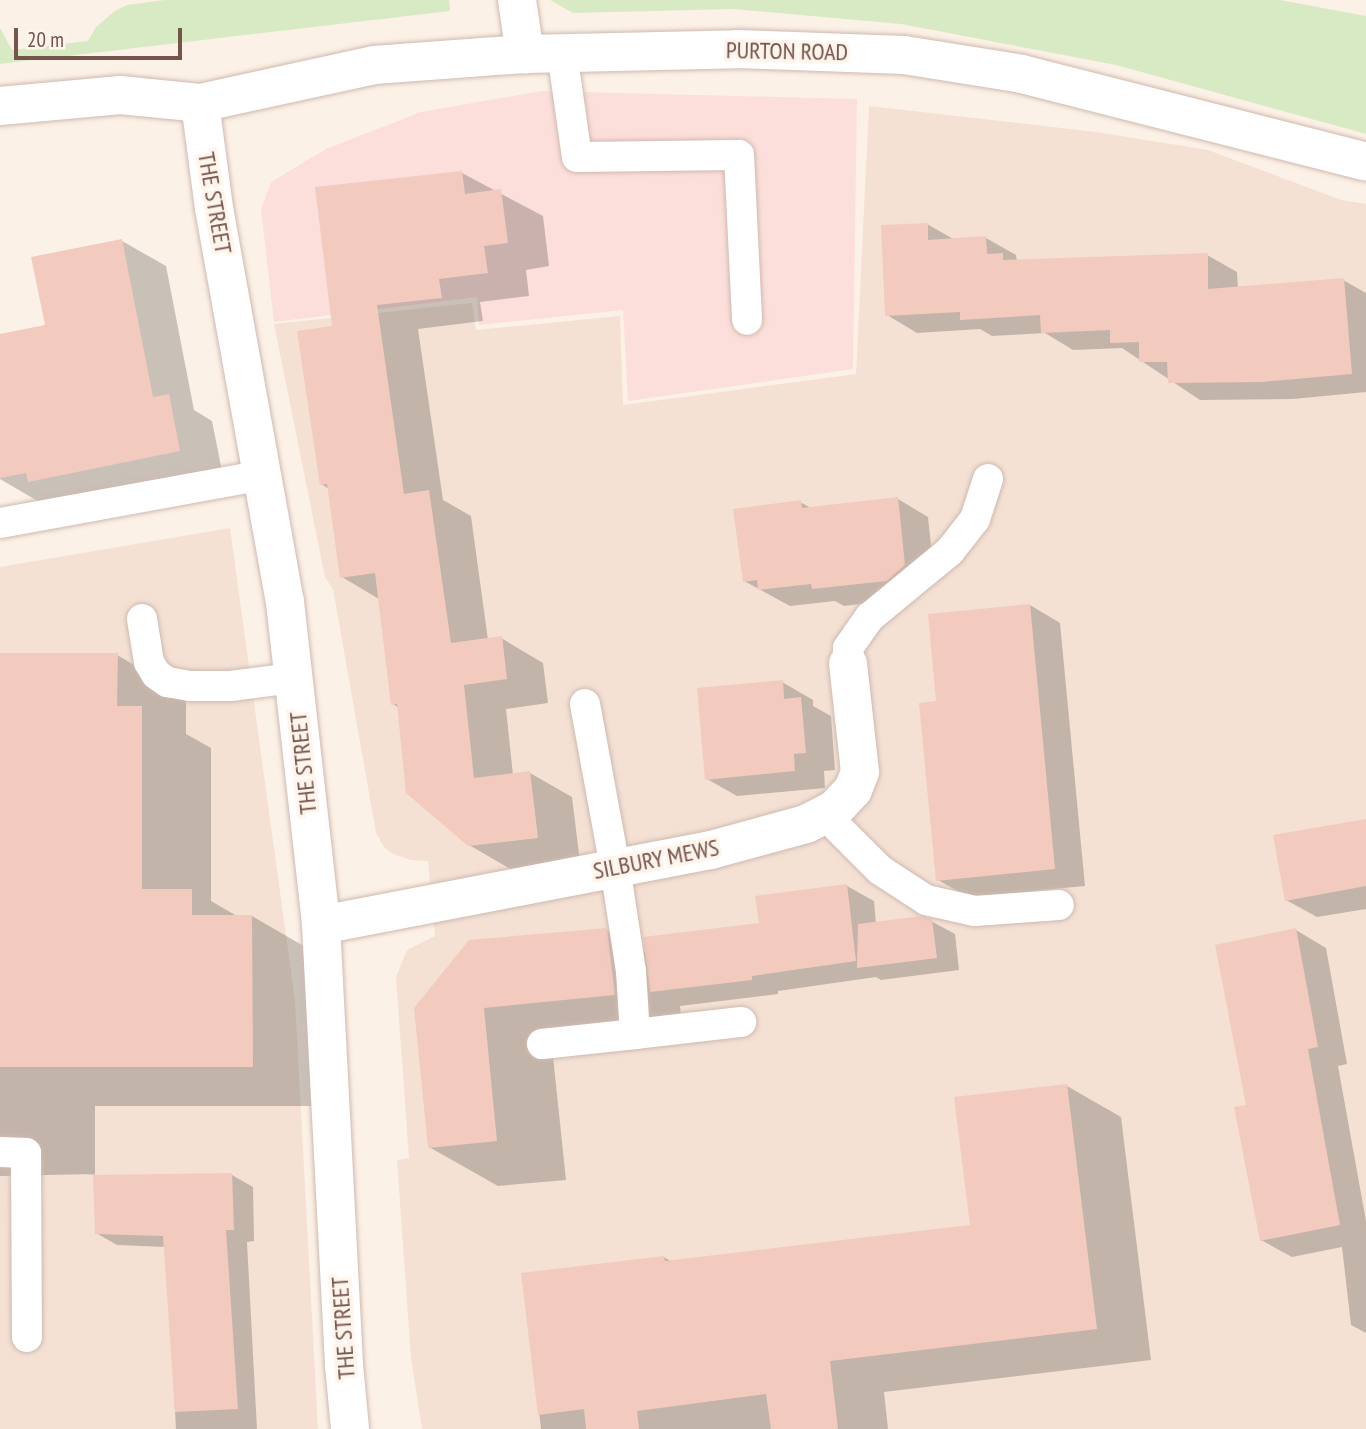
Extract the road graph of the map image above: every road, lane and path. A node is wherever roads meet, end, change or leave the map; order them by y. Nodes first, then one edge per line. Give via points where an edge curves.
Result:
1 (517, 0) edge
2 (562, 52) junction
3 (525, 54) junction
4 (200, 103) junction
5 (0, 106) edge
6 (1366, 162) edge
7 (747, 320) dead end
8 (263, 475) junction
9 (988, 479) dead end
10 (0, 523) edge
11 (142, 619) dead end
12 (848, 664) joint
13 (293, 677) junction
14 (585, 704) dead end
15 (825, 814) junction
16 (615, 867) junction
17 (1059, 905) dead end
18 (321, 925) junction
19 (741, 1022) dead end
20 (635, 1034) junction
21 (542, 1044) dead end
22 (0, 1152) edge
23 (27, 1337) dead end
24 (351, 1429) edge

1 - 3 street
2 - 3 street, PURTON ROAD
2 - 6 street, PURTON ROAD via 738,49 904,55 1035,78
2 - 7 lane via 577,157 739,155
3 - 4 street, PURTON ROAD via 374,65
4 - 5 street, PURTON ROAD via 120,95
4 - 8 street, THE STREET via 214,208
8 - 10 lane
8 - 13 street, THE STREET
9 - 12 lane via 975,519 950,551 870,617 848,648
11 - 13 lane via 149,662 167,682 231,686
12 - 15 street, SILBURY MEWS via 860,772 853,790
13 - 18 street, THE STREET
14 - 16 lane
15 - 16 street, SILBURY MEWS via 768,837
15 - 17 lane via 880,870 926,900 975,911
16 - 18 street, SILBURY MEWS
16 - 20 lane via 631,971
18 - 24 street, THE STREET
19 - 20 lane
20 - 21 lane
22 - 23 lane via 26,1153

